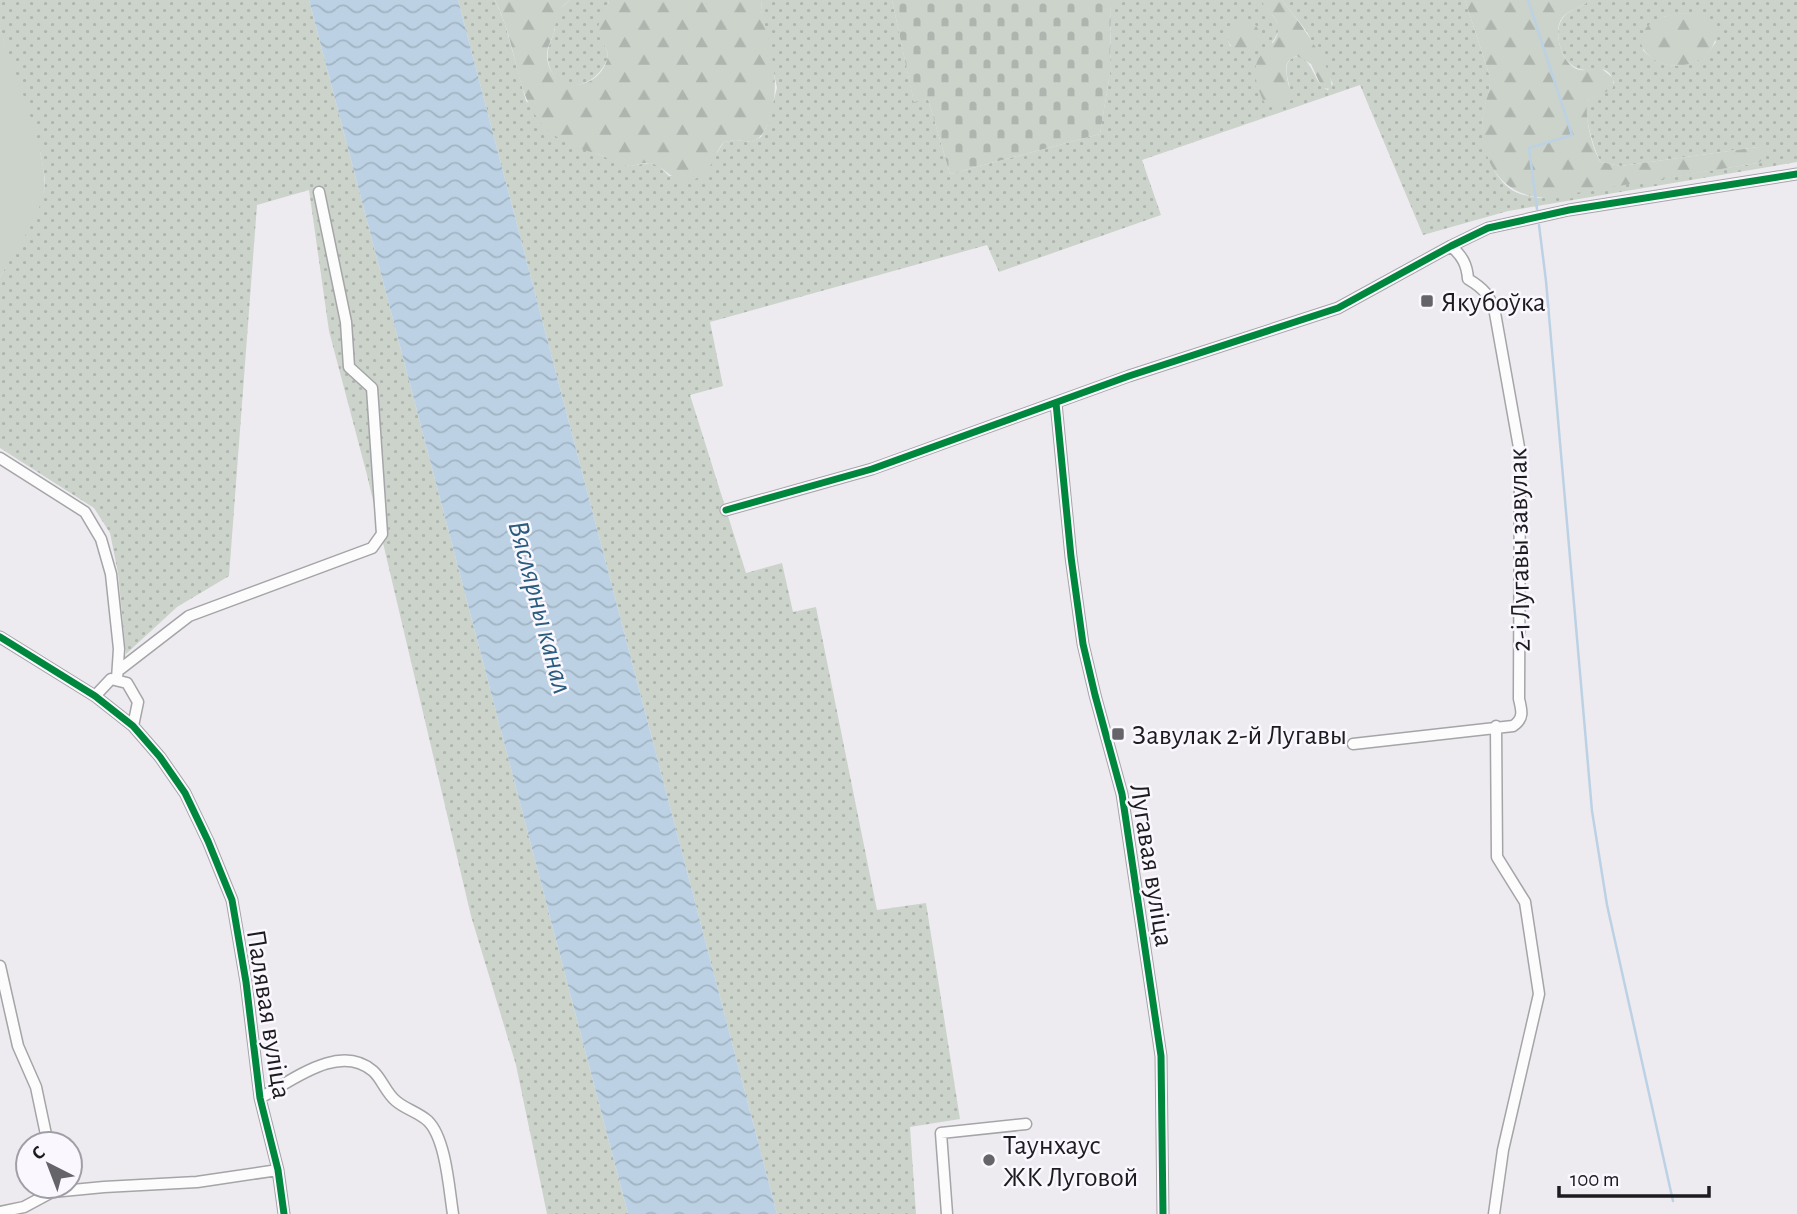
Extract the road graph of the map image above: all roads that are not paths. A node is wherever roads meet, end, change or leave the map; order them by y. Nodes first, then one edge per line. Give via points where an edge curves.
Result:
1 (1797, 174) edge
2 (319, 192) dead end
3 (1451, 246) junction
4 (1056, 402) junction
5 (0, 458) edge
6 (726, 510) dead end
7 (0, 637) edge
8 (118, 674) junction
9 (95, 696) junction
10 (133, 726) junction
11 (1496, 726) junction
12 (1353, 744) dead end
13 (0, 966) edge
14 (260, 1098) junction
15 (1027, 1124) dead end
16 (45, 1130) edge
17 (278, 1170) junction
18 (84, 1188) edge
19 (35, 1200) edge
20 (0, 1212) edge
21 (284, 1214) edge
22 (453, 1214) edge
23 (947, 1214) edge
24 (1162, 1214) edge
25 (1493, 1214) edge

1 - 3 street via 1569,210 1488,229
2 - 8 street via 346,322 349,367 372,388 382,534 372,548 189,616
3 - 4 street via 1338,308
3 - 11 street, 2-і Лугавы завулак via 1461,255 1468,279 1490,298 1520,453 1522,714 1513,726
4 - 6 street via 872,469
4 - 24 street, Лугавая вуліца via 1083,643 1122,794 1161,1056
5 - 8 street via 85,512 101,539 111,573
7 - 9 street, Палявая вуліца
8 - 9 street
8 - 10 street via 138,702
9 - 10 street, Палявая вуліца
10 - 14 street, Палявая вуліца via 185,793 232,900
11 - 12 street, 2-і Лугавы завулак
11 - 25 street via 1497,857 1525,902 1539,994
13 - 16 street via 18,1046 36,1087
14 - 17 street, Палявая вуліца
14 - 22 street via 325,1063 359,1062 374,1072 396,1102 418,1113 438,1135
15 - 23 street via 941,1133
17 - 18 street via 197,1182
17 - 21 street, Палявая вуліца
19 - 20 street

